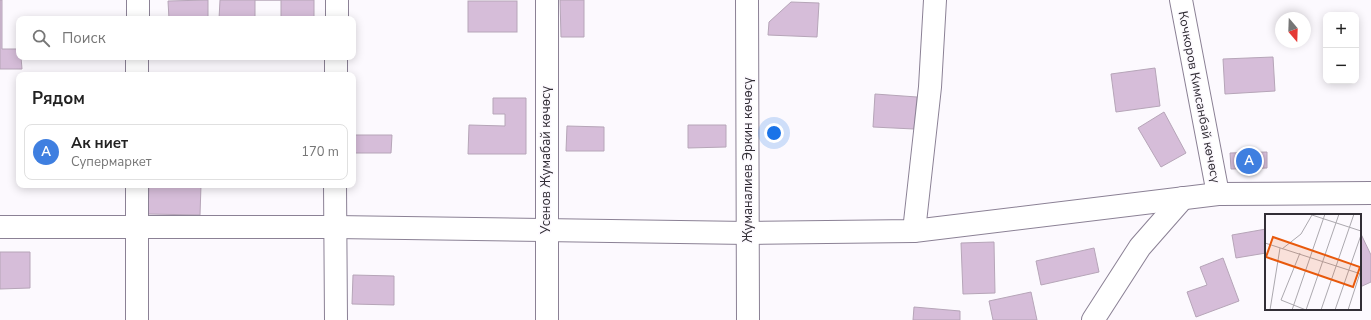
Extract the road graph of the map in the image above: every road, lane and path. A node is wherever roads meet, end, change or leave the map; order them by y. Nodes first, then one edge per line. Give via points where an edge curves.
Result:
1 (138, 0) edge
2 (337, 0) edge
3 (547, 0) edge
4 (747, 0) edge
5 (935, 0) edge
6 (1181, 0) edge
7 (138, 16) edge
8 (337, 16) edge
9 (137, 60) edge
10 (336, 60) edge
11 (137, 72) edge
12 (336, 72) edge
13 (137, 188) edge
14 (335, 188) edge
15 (1371, 193) edge
16 (1218, 194) junction
17 (1183, 198) junction
18 (0, 227) edge
19 (137, 228) junction
20 (335, 228) junction
21 (546, 231) junction
22 (914, 231) junction
23 (748, 233) junction
24 (137, 320) edge
25 (336, 320) edge
26 (547, 320) edge
27 (748, 320) edge
28 (1093, 320) edge

1 - 7 street
2 - 8 street
3 - 21 street, Усенов Жумабай көчөсү
4 - 23 street, Жуманалиев Эркин көчөсү
5 - 22 street via 930,87
6 - 16 street, Кочкоров Кимсанбай көчөсү
9 - 11 street
10 - 12 street
13 - 19 street
14 - 20 street
15 - 16 street
16 - 17 street
17 - 22 street
17 - 28 street via 1140,247
18 - 19 street
19 - 20 street
19 - 24 street
20 - 21 street
20 - 25 street
21 - 23 street
21 - 26 street, Усенов Жумабай көчөсү
22 - 23 street
23 - 27 street, Жуманалиев Эркин көчөсү

